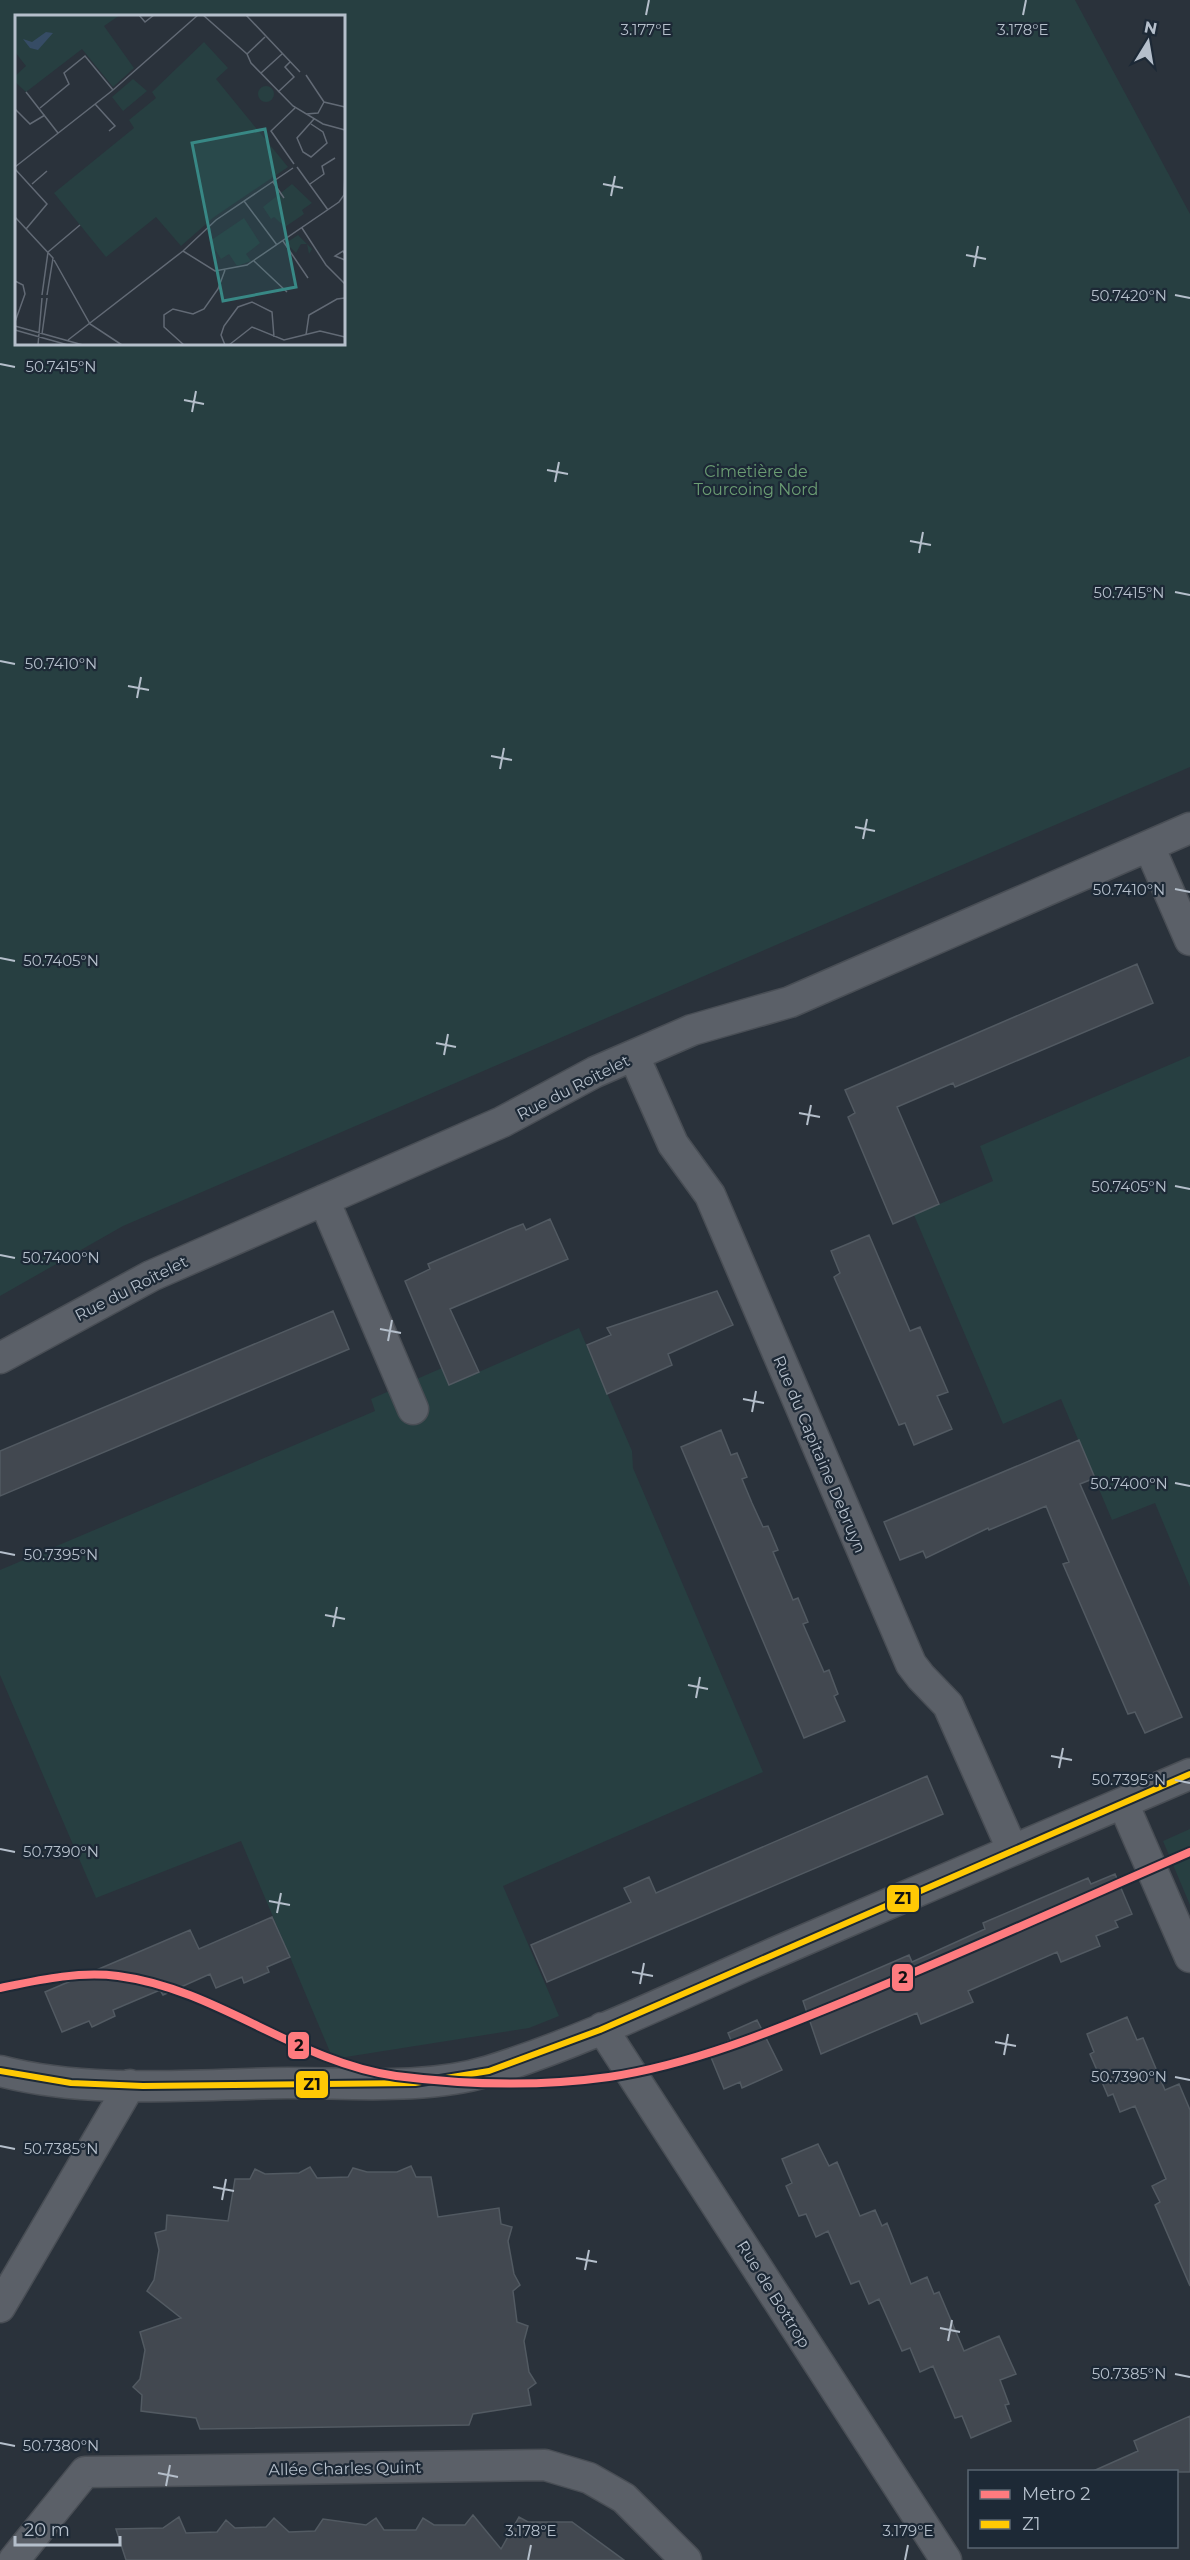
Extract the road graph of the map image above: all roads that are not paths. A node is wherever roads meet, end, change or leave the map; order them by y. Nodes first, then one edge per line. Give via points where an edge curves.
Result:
1 (1190, 828) edge
2 (1149, 846) junction
3 (1190, 940) edge
4 (634, 1056) junction
5 (324, 1200) junction
6 (0, 1358) edge
7 (413, 1409) dead end
8 (1190, 1774) edge
9 (1123, 1803) junction
10 (1012, 1849) junction
11 (1190, 1957) edge
12 (602, 2028) junction
13 (0, 2072) edge
14 (130, 2085) junction
15 (0, 2307) edge
16 (14, 2560) edge
17 (686, 2560) edge
18 (946, 2560) edge

1 - 2 street, Rue du Roitelet
2 - 3 street
2 - 4 street, Rue du Roitelet via 790,1002 707,1025
4 - 5 street, Rue du Roitelet via 588,1075 502,1122
4 - 10 street, Rue du Capitaine Debruyn via 673,1144 710,1195 911,1664 948,1705
5 - 6 street, Rue du Roitelet via 150,1276
5 - 7 street
8 - 9 street
9 - 10 street
9 - 11 street
10 - 12 street
12 - 14 street via 489,2071 438,2080
12 - 18 street, Rue de Bottrop
13 - 14 street via 49,2081
14 - 15 street
16 - 17 street, Allée Charles Quint via 85,2472 544,2465 589,2478 624,2498

